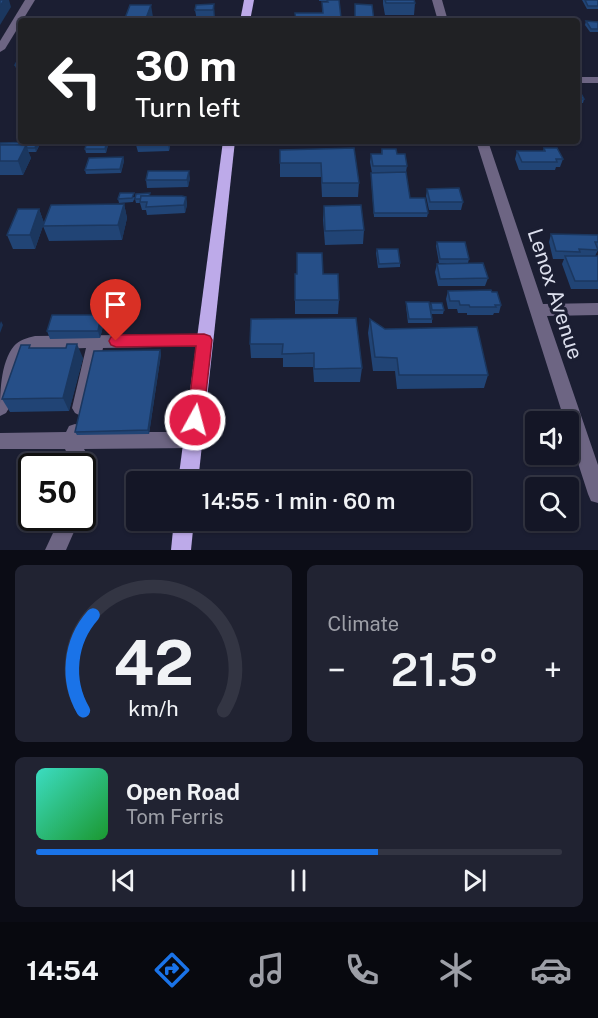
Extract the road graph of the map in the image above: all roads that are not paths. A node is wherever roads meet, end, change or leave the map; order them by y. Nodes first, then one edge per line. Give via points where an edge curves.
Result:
1 (30, 0) edge
2 (249, 0) edge
3 (437, 0) edge
4 (19, 18) edge
5 (246, 18) edge
6 (442, 18) edge
7 (18, 20) edge
8 (0, 49) edge
9 (580, 80) edge
10 (598, 80) edge
11 (229, 144) edge
12 (483, 144) edge
13 (598, 309) edge
14 (539, 310) junction
15 (204, 340) junction
16 (96, 341) junction
17 (0, 408) edge
18 (193, 440) junction
19 (0, 441) edge
20 (73, 441) junction
21 (76, 453) edge
22 (189, 471) edge
23 (598, 494) edge
24 (64, 531) edge
25 (183, 531) edge
26 (55, 550) edge
27 (181, 550) edge

1 - 4 street
2 - 5 main road
3 - 6 street
7 - 8 street
9 - 10 street
11 - 15 main road
12 - 14 street, Lenox Avenue
13 - 14 street
14 - 23 street, Lenox Avenue
15 - 16 street
15 - 18 main road
16 - 17 street via 26,345 19,351
16 - 20 street
18 - 20 street
18 - 22 main road
19 - 20 street
20 - 21 street
24 - 26 street
25 - 27 main road

